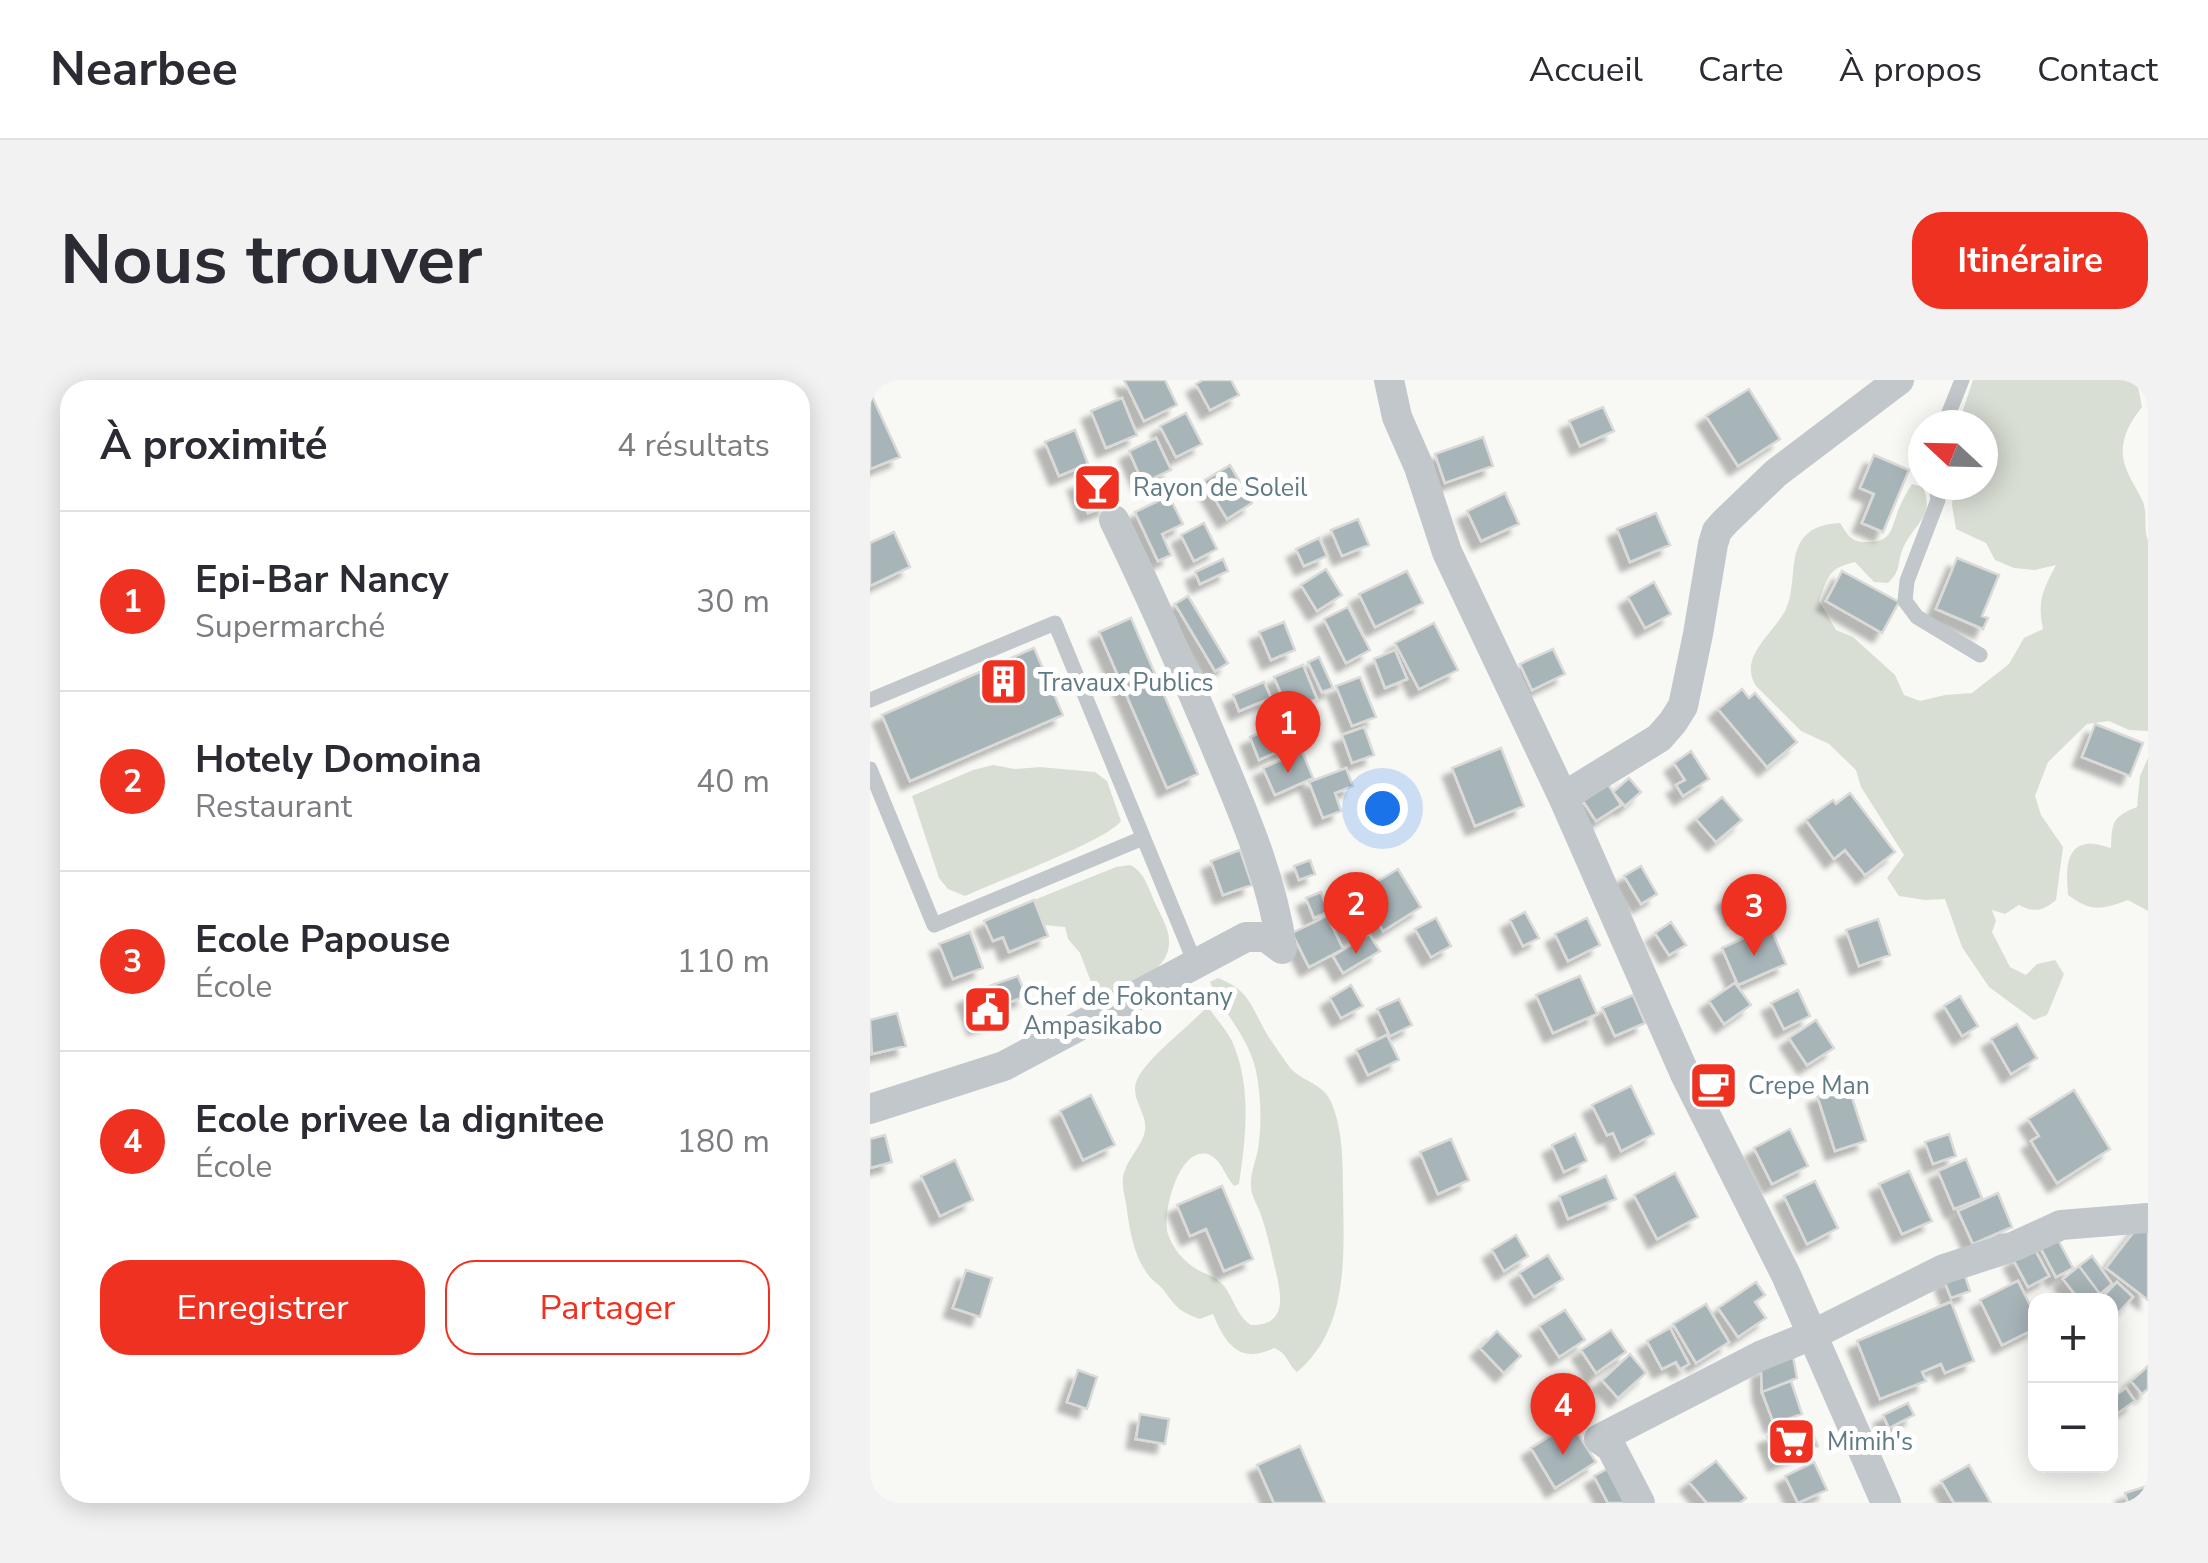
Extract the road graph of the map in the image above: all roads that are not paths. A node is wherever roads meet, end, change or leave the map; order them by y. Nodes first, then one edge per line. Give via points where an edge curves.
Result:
1 (1390, 380) edge
2 (1899, 380) edge
3 (1962, 380) edge
4 (1950, 410) edge
5 (1938, 500) edge
6 (1114, 520) dead end
7 (1980, 654) dead end
8 (870, 700) edge
9 (870, 770) edge
10 (1563, 797) junction
11 (1143, 838) junction
12 (1194, 963) junction
13 (870, 1109) edge
14 (2148, 1218) edge
15 (1812, 1335) junction
16 (1640, 1503) edge
17 (1886, 1503) edge

1 - 10 street via 1448,552
2 - 10 street via 1776,473 1724,522 1713,544 1683,706 1658,738
3 - 4 lane
5 - 7 lane via 1905,601 1916,617
6 - 12 street via 1234,791 1278,914 1282,949 1266,937 1246,936
8 - 11 lane via 1055,623
9 - 11 lane via 934,925
10 - 15 street via 1685,1074
11 - 12 lane
12 - 13 street via 1004,1066
14 - 15 street via 2061,1225 1944,1268
15 - 16 street via 1599,1439 1611,1446
15 - 17 street

